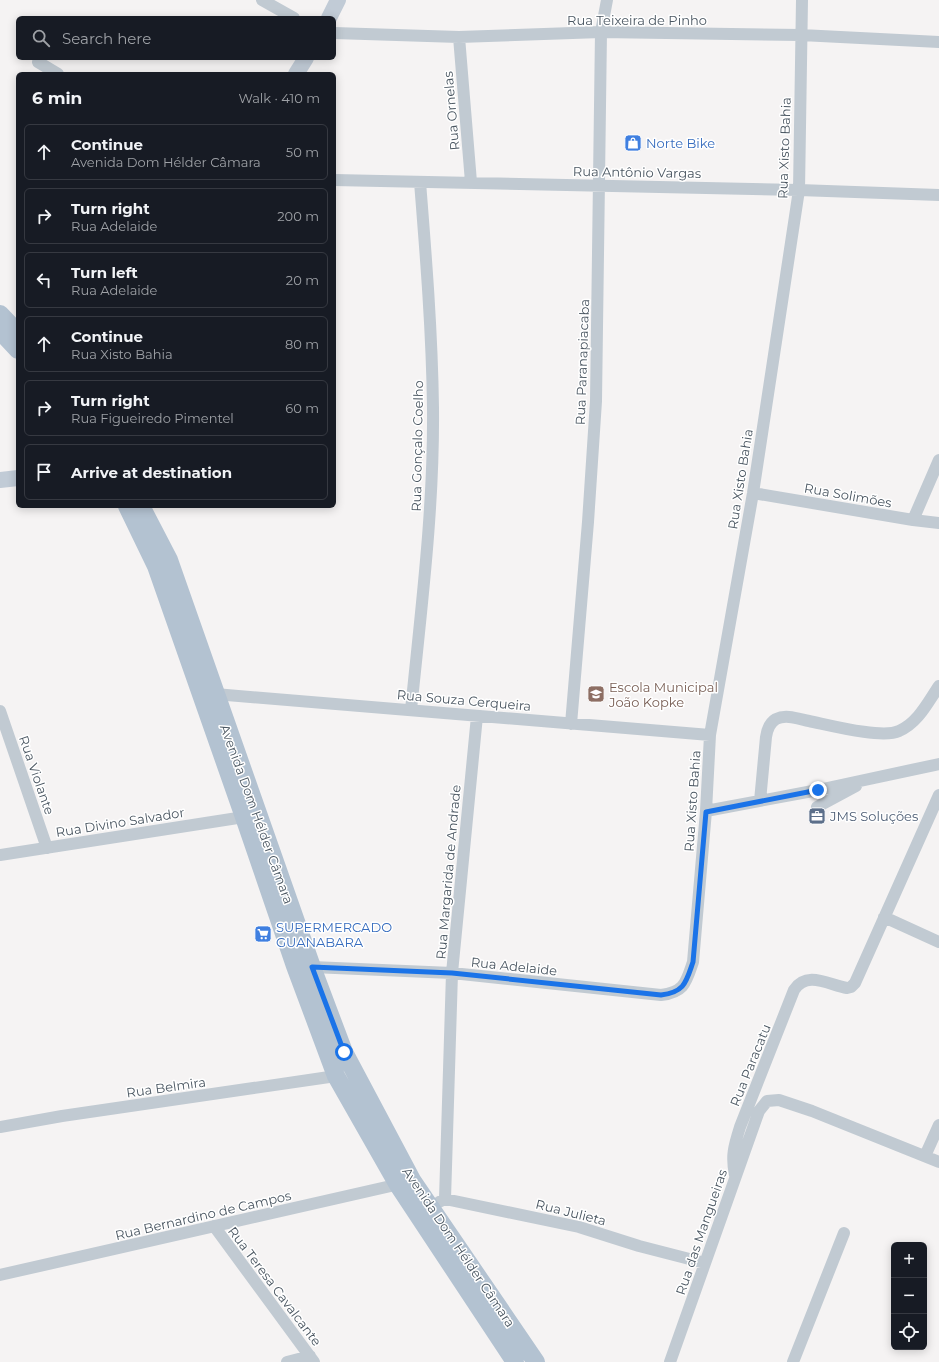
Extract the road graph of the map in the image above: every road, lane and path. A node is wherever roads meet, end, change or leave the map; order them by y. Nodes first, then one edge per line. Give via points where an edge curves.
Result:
1 (262, 0) edge
2 (338, 0) edge
3 (607, 0) edge
4 (802, 0) edge
5 (290, 16) edge
6 (330, 16) edge
7 (601, 32) junction
8 (336, 33) edge
9 (801, 35) junction
10 (459, 38) junction
11 (939, 42) edge
12 (305, 60) edge
13 (38, 62) dead end
14 (55, 72) edge
15 (297, 72) edge
16 (336, 180) edge
17 (420, 182) junction
18 (471, 182) junction
19 (600, 185) junction
20 (799, 190) junction
21 (939, 195) edge
22 (0, 314) edge
23 (0, 331) edge
24 (16, 331) edge
25 (16, 348) edge
26 (939, 460) edge
27 (16, 478) edge
28 (0, 480) edge
29 (753, 493) junction
30 (133, 508) edge
31 (913, 520) junction
32 (939, 523) edge
33 (939, 686) edge
34 (215, 694) junction
35 (411, 710) junction
36 (0, 711) edge
37 (477, 716) junction
38 (571, 724) junction
39 (710, 735) junction
40 (939, 764) edge
41 (869, 779) junction
42 (939, 795) edge
43 (760, 801) junction
44 (817, 807) dead end
45 (706, 812) junction
46 (244, 816) junction
47 (47, 848) junction
48 (0, 855) edge
49 (884, 917) junction
50 (939, 942) edge
51 (693, 962) joint
52 (312, 967) junction
53 (452, 973) junction
54 (336, 1076) junction
55 (759, 1111) joint
56 (939, 1125) edge
57 (0, 1127) edge
58 (925, 1156) junction
59 (939, 1162) edge
60 (735, 1175) junction
61 (405, 1183) junction
62 (438, 1203) junction
63 (214, 1226) junction
64 (844, 1233) dead end
65 (705, 1263) junction
66 (0, 1276) edge
67 (312, 1359) edge
68 (286, 1362) edge
69 (515, 1362) edge
70 (536, 1362) edge
71 (670, 1362) edge
72 (793, 1362) edge

1 - 5 street
2 - 6 main road
3 - 7 street, Rua Paranapiacaba
4 - 9 street, Rua Xisto Bahia
7 - 9 street, Rua Teixeira de Pinho
7 - 10 street, Rua Teixeira de Pinho
7 - 19 street, Rua Paranapiacaba
8 - 10 street, Rua Teixeira de Pinho
9 - 11 street, Rua Teixeira de Pinho
9 - 20 street, Rua Xisto Bahia
10 - 18 street, Rua Ornelas
12 - 15 main road
13 - 14 street
16 - 17 street, Rua Antônio Vargas
17 - 18 street, Rua Antônio Vargas
17 - 35 street, Rua Gonçalo Coelho via 430,300 433,409 430,516
18 - 19 street, Rua Antônio Vargas
19 - 20 street, Rua Antônio Vargas
19 - 38 street, Rua Paranapiacaba via 596,401
20 - 21 street, Rua Antônio Vargas
20 - 29 street, Rua Xisto Bahia
22 - 24 main road
23 - 25 main road
26 - 31 street
27 - 28 main road
29 - 31 street, Rua Solimões
29 - 39 street, Rua Xisto Bahia
30 - 34 main road, Avenida Dom Hélder Câmara via 169,560
30 - 46 main road, Avenida Dom Hélder Câmara
31 - 32 street, Rua Solimões
33 - 43 street via 914,722 898,732 888,734 843,728 789,717 775,719 767,732
34 - 35 street, Rua Souza Cerqueira
34 - 52 main road, Avenida Dom Hélder Câmara
35 - 37 street, Rua Souza Cerqueira
36 - 47 street, Rua Violante
37 - 38 street, Rua Souza Cerqueira
37 - 53 street, Rua Margarida de Andrade
38 - 39 street, Rua Souza Cerqueira
39 - 45 street, Rua Xisto Bahia
40 - 41 street
41 - 43 street
41 - 44 street
42 - 49 street
43 - 45 street
45 - 51 street, Rua Xisto Bahia
46 - 47 street, Rua Divino Salvador
46 - 54 main road, Avenida Dom Hélder Câmara
47 - 48 street, Rua Divino Salvador
49 - 50 street
49 - 60 street, Rua Paracatu via 861,972 851,987 815,980 801,981 794,990 740,1127 732,1162
51 - 53 street, Rua Adelaide via 686,983 672,994 661,995
52 - 53 street, Rua Adelaide
52 - 61 main road, Avenida Dom Hélder Câmara via 344,1052
53 - 62 street, Rua Margarida de Andrade
54 - 57 street, Rua Belmira
54 - 61 main road, Avenida Dom Hélder Câmara
55 - 58 street, Rua Paracatu via 767,1101 779,1100
55 - 60 street, Rua das Mangueiras
56 - 58 street
58 - 59 street, Rua Paracatu
60 - 65 street, Rua das Mangueiras
61 - 62 main road, Avenida Dom Hélder Câmara
61 - 63 street, Rua Bernardino de Campos
61 - 69 main road, Avenida Dom Hélder Câmara
62 - 65 street, Rua Julieta via 579,1227
62 - 70 main road, Avenida Dom Hélder Câmara
63 - 66 street, Rua Bernardino de Campos
63 - 67 street, Rua Teresa Cavalcante
64 - 72 street
65 - 71 street, Rua das Mangueiras
67 - 68 street

